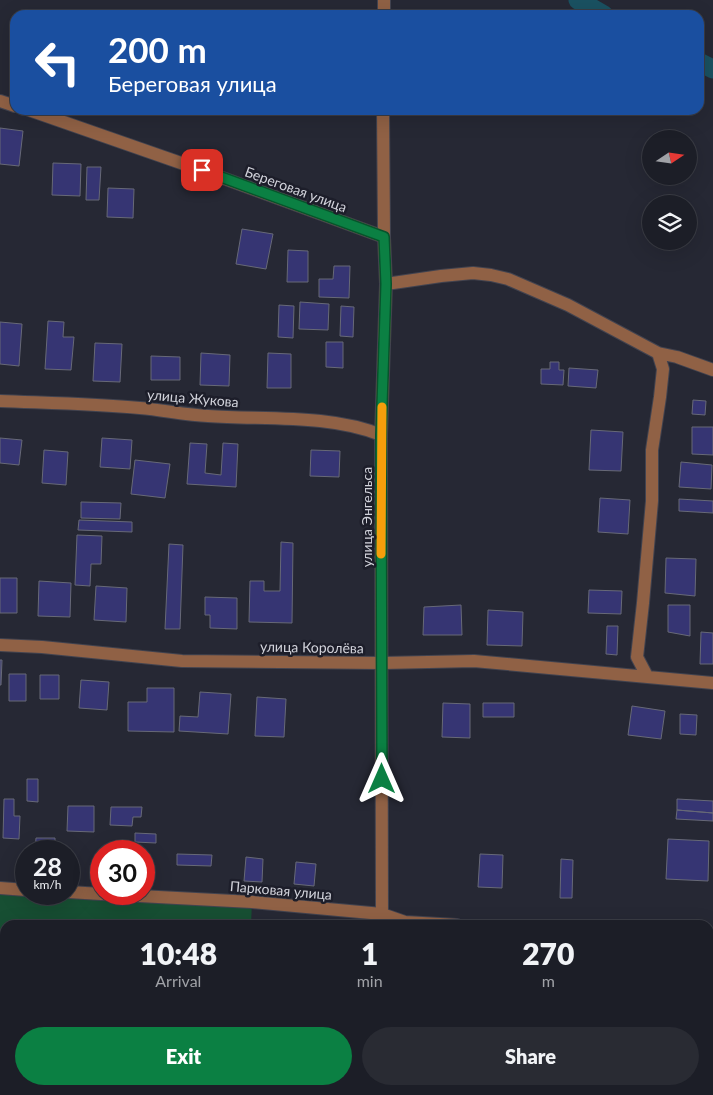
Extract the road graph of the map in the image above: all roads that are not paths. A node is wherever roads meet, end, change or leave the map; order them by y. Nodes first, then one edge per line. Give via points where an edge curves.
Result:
1 (43, 115) edge
2 (383, 115) edge
3 (384, 237) junction
4 (386, 284) junction
5 (658, 353) junction
6 (713, 370) edge
7 (0, 401) edge
8 (381, 435) junction
9 (0, 644) edge
10 (637, 657) junction
11 (382, 663) junction
12 (620, 674) junction
13 (647, 676) junction
14 (713, 683) edge
15 (0, 888) edge
16 (15, 889) edge
17 (155, 897) edge
18 (382, 920) edge

1 - 3 street, Береговая улица
2 - 3 street, улица Энгельса
3 - 4 street, улица Энгельса
4 - 5 street via 473,273 508,279 568,305
4 - 8 street, улица Энгельса
5 - 6 street
5 - 10 street via 663,369 652,450 652,501
7 - 8 street, улица Жукова via 312,420 353,426
8 - 11 street, улица Энгельса
9 - 11 street, улица Королёва via 182,661
10 - 12 street
10 - 13 street
11 - 12 street, улица Королёва via 474,661
11 - 18 street, улица Энгельса
12 - 13 street, улица Королёва
13 - 14 street, улица Королёва
15 - 16 street
17 - 18 street, Парковая улица via 252,902

